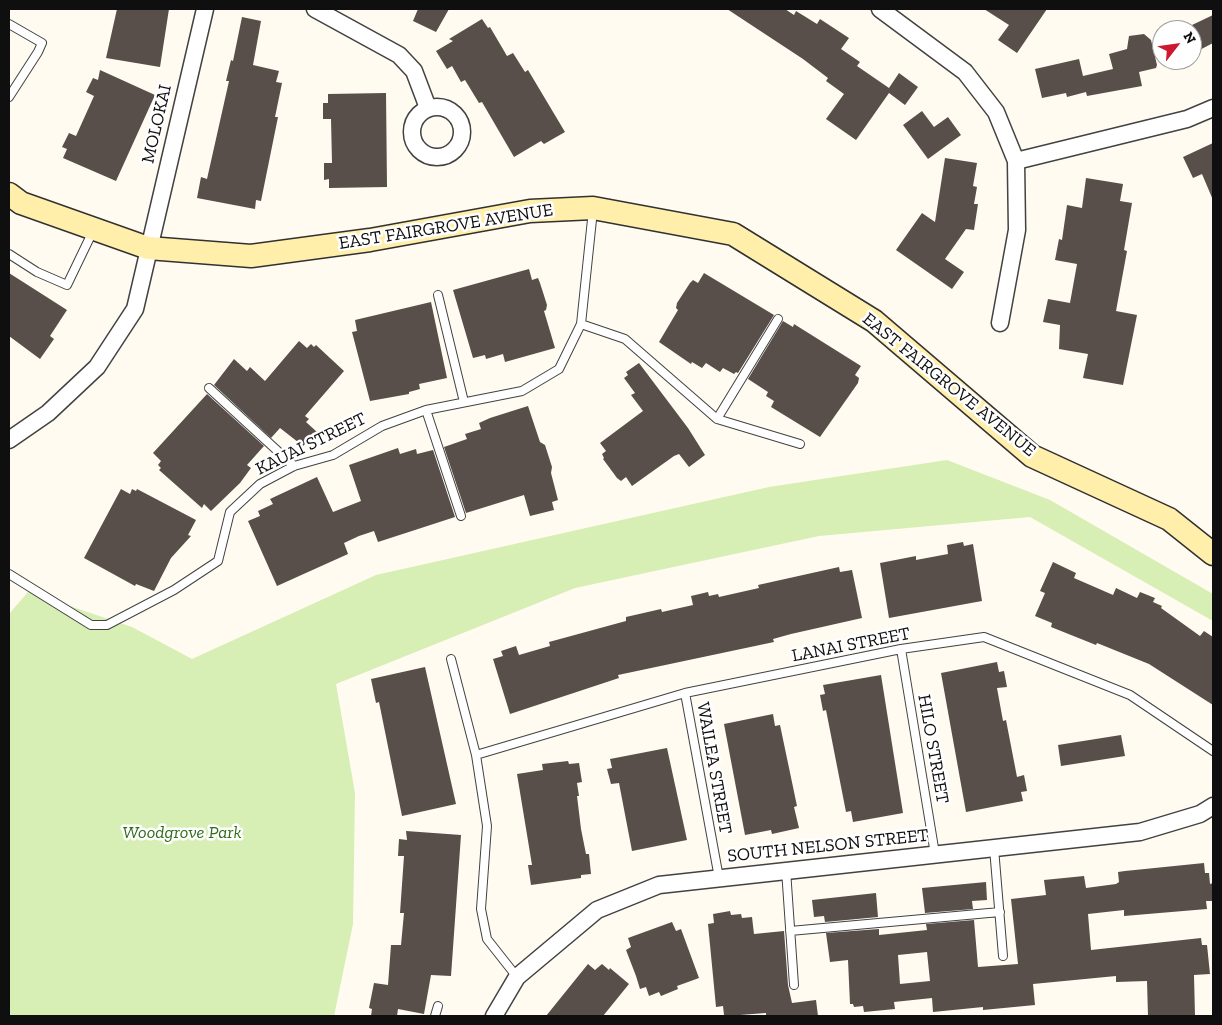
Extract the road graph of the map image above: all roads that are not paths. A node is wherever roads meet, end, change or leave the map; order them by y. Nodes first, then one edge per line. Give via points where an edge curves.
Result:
1 (205, 9) edge
2 (315, 9) edge
3 (880, 9) edge
4 (9, 24) edge
5 (9, 97) edge
6 (428, 108) dead end
7 (1213, 108) edge
8 (1016, 161) junction
9 (9, 194) edge
10 (593, 208) junction
11 (94, 229) junction
12 (148, 248) junction
13 (9, 254) edge
14 (438, 295) dead end
15 (778, 319) dead end
16 (1000, 323) dead end
17 (581, 324) junction
18 (208, 388) dead end
19 (464, 402) junction
20 (426, 410) junction
21 (717, 419) junction
22 (9, 440) edge
23 (800, 444) dead end
24 (294, 466) junction
25 (461, 516) dead end
26 (1213, 554) edge
27 (9, 574) edge
28 (901, 649) junction
29 (452, 659) dead end
30 (685, 693) junction
31 (1213, 751) edge
32 (476, 755) junction
33 (1213, 806) edge
34 (994, 848) junction
35 (935, 854) junction
36 (786, 870) junction
37 (719, 878) junction
38 (1000, 912) junction
39 (790, 932) junction
40 (1003, 956) dead end
41 (517, 977) junction
42 (794, 986) dead end
43 (438, 1006) dead end
44 (435, 1016) edge
45 (494, 1016) edge

1 - 12 street, MOLOKAI
2 - 6 street via 399,55 414,71
3 - 8 street via 965,72 996,112
4 - 5 lane via 42,43
7 - 8 street via 1187,119
8 - 16 street via 1017,230
9 - 11 street, EAST FAIRGROVE AVENUE via 21,203
10 - 12 street, EAST FAIRGROVE AVENUE via 530,211 370,240 251,256
10 - 17 lane, KAUAI STREET
10 - 26 street, EAST FAIRGROVE AVENUE via 733,234 874,321 1032,456 1169,519
11 - 12 street, EAST FAIRGROVE AVENUE
11 - 13 lane via 67,285 37,272
12 - 22 street, MOLOKAI via 135,309 97,368 48,413
14 - 19 lane
15 - 21 lane
17 - 19 lane, KAUAI STREET via 559,369 522,391
17 - 21 lane via 625,339
18 - 24 lane
19 - 20 lane, KAUAI STREET
20 - 24 lane, KAUAI STREET via 382,426 333,455
20 - 25 lane
21 - 23 lane
24 - 27 lane, KAUAI STREET via 260,484 230,512 218,561 167,594 107,626 91,624
28 - 30 lane, LANAI STREET
28 - 31 lane, LANAI STREET via 984,637 1130,695
28 - 35 lane, HILO STREET
29 - 32 lane
30 - 32 lane, LANAI STREET
30 - 37 lane, WAILEA STREET
32 - 41 lane via 487,826 481,909 487,939
33 - 34 street, SOUTH NELSON STREET via 1200,814 1140,832
34 - 35 street, SOUTH NELSON STREET
34 - 38 lane
35 - 36 street, SOUTH NELSON STREET
36 - 37 street, SOUTH NELSON STREET
36 - 39 lane
37 - 41 street, SOUTH NELSON STREET via 659,885 597,910
38 - 39 lane
38 - 40 lane
39 - 42 lane
41 - 45 street, SOUTH NELSON STREET
43 - 44 lane

